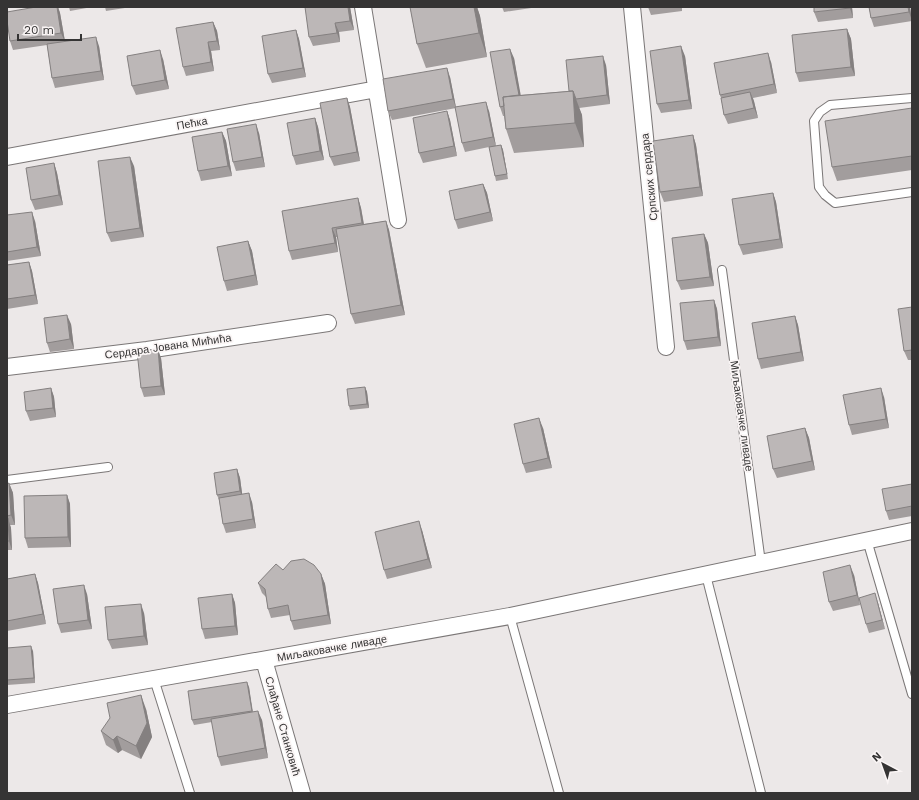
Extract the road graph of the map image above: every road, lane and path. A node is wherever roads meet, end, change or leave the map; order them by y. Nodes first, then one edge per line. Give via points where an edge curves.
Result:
1 (363, 7) edge
2 (632, 7) edge
3 (377, 89) junction
4 (912, 98) edge
5 (7, 157) edge
6 (912, 192) edge
7 (398, 220) dead end
8 (722, 270) dead end
9 (328, 324) dead end
10 (666, 347) dead end
11 (7, 367) edge
12 (108, 467) dead end
13 (7, 480) edge
14 (912, 531) edge
15 (867, 540) junction
16 (761, 563) junction
17 (706, 575) junction
18 (510, 616) junction
19 (264, 660) junction
20 (154, 679) junction
21 (912, 694) edge
22 (7, 705) edge
23 (190, 793) edge
24 (302, 793) edge
25 (559, 793) edge
26 (761, 793) edge

1 - 3 street
2 - 10 street, Српских сердара
3 - 5 street, Пећка
3 - 7 street
4 - 6 lane via 830,105 820,112 814,121 819,187 835,203
8 - 16 lane, Миљаковачке ливаде
9 - 11 street, Сердара Јована Мићића
12 - 13 lane
14 - 15 street, Миљаковачке ливаде
15 - 16 street, Миљаковачке ливаде
15 - 21 lane
16 - 17 street, Миљаковачке ливаде
17 - 18 street, Миљаковачке ливаде
17 - 26 lane
18 - 19 street, Миљаковачке ливаде
18 - 25 lane
19 - 20 street, Миљаковачке ливаде
19 - 24 street, Слађане Станковић
20 - 22 street, Миљаковачке ливаде
20 - 23 lane

